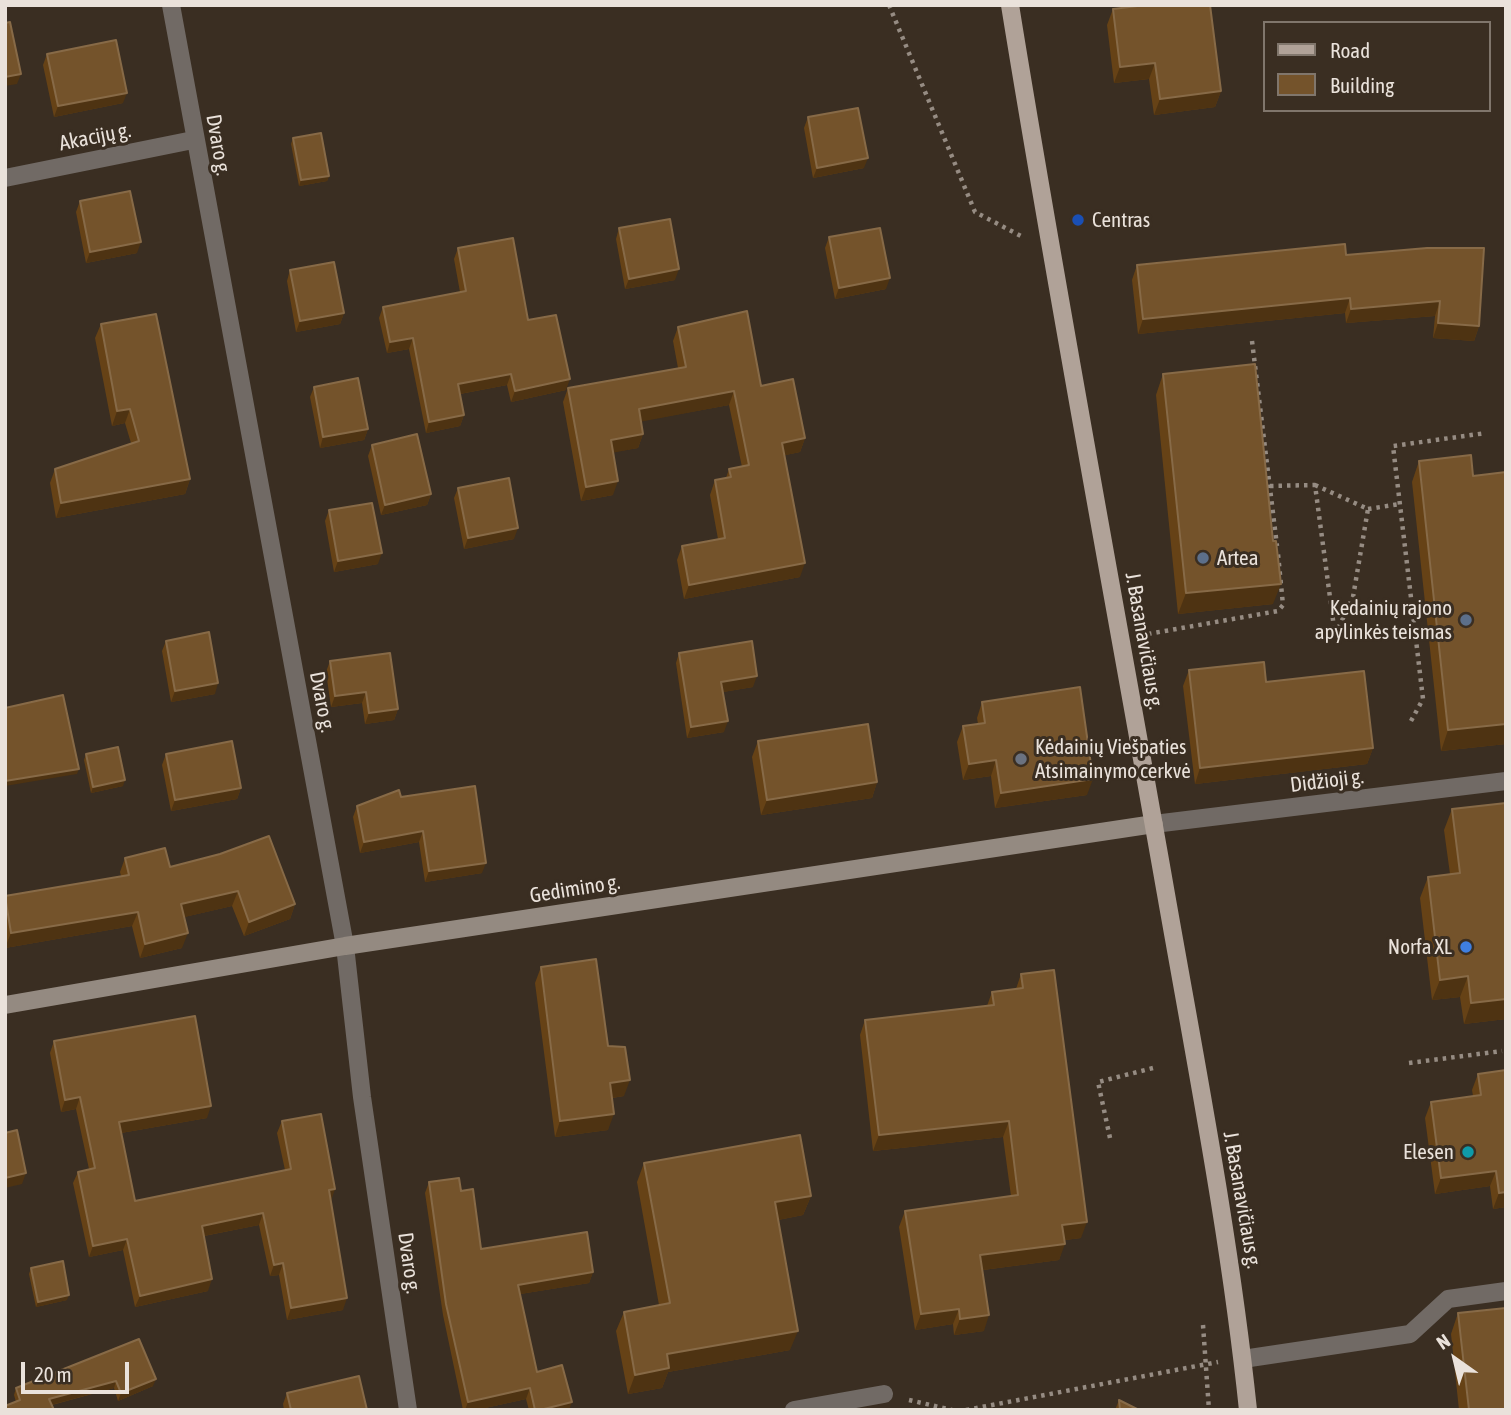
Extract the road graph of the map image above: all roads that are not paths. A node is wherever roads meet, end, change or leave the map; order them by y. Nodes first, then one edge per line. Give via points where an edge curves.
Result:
1 (171, 5) edge
2 (1010, 5) edge
3 (193, 140) junction
4 (5, 178) edge
5 (1506, 781) edge
6 (1154, 824) junction
7 (345, 946) junction
8 (5, 1005) edge
9 (1506, 1291) edge
10 (1243, 1359) junction
11 (884, 1394) road end
12 (408, 1410) edge
13 (794, 1410) edge
14 (1248, 1410) edge

1 - 3 street, Dvaro g.
2 - 6 main road, J. Basanavičiaus g.
3 - 4 street, Akacijų g.
3 - 7 street, Dvaro g.
5 - 6 street, Didžioji g.
6 - 7 main road, Gedimino g.
6 - 10 main road, J. Basanavičiaus g.
7 - 8 main road, Gedimino g.
7 - 12 street, Dvaro g.
9 - 10 street via 1448,1298 1410,1334
10 - 14 main road, J. Basanavičiaus g.
11 - 13 street

